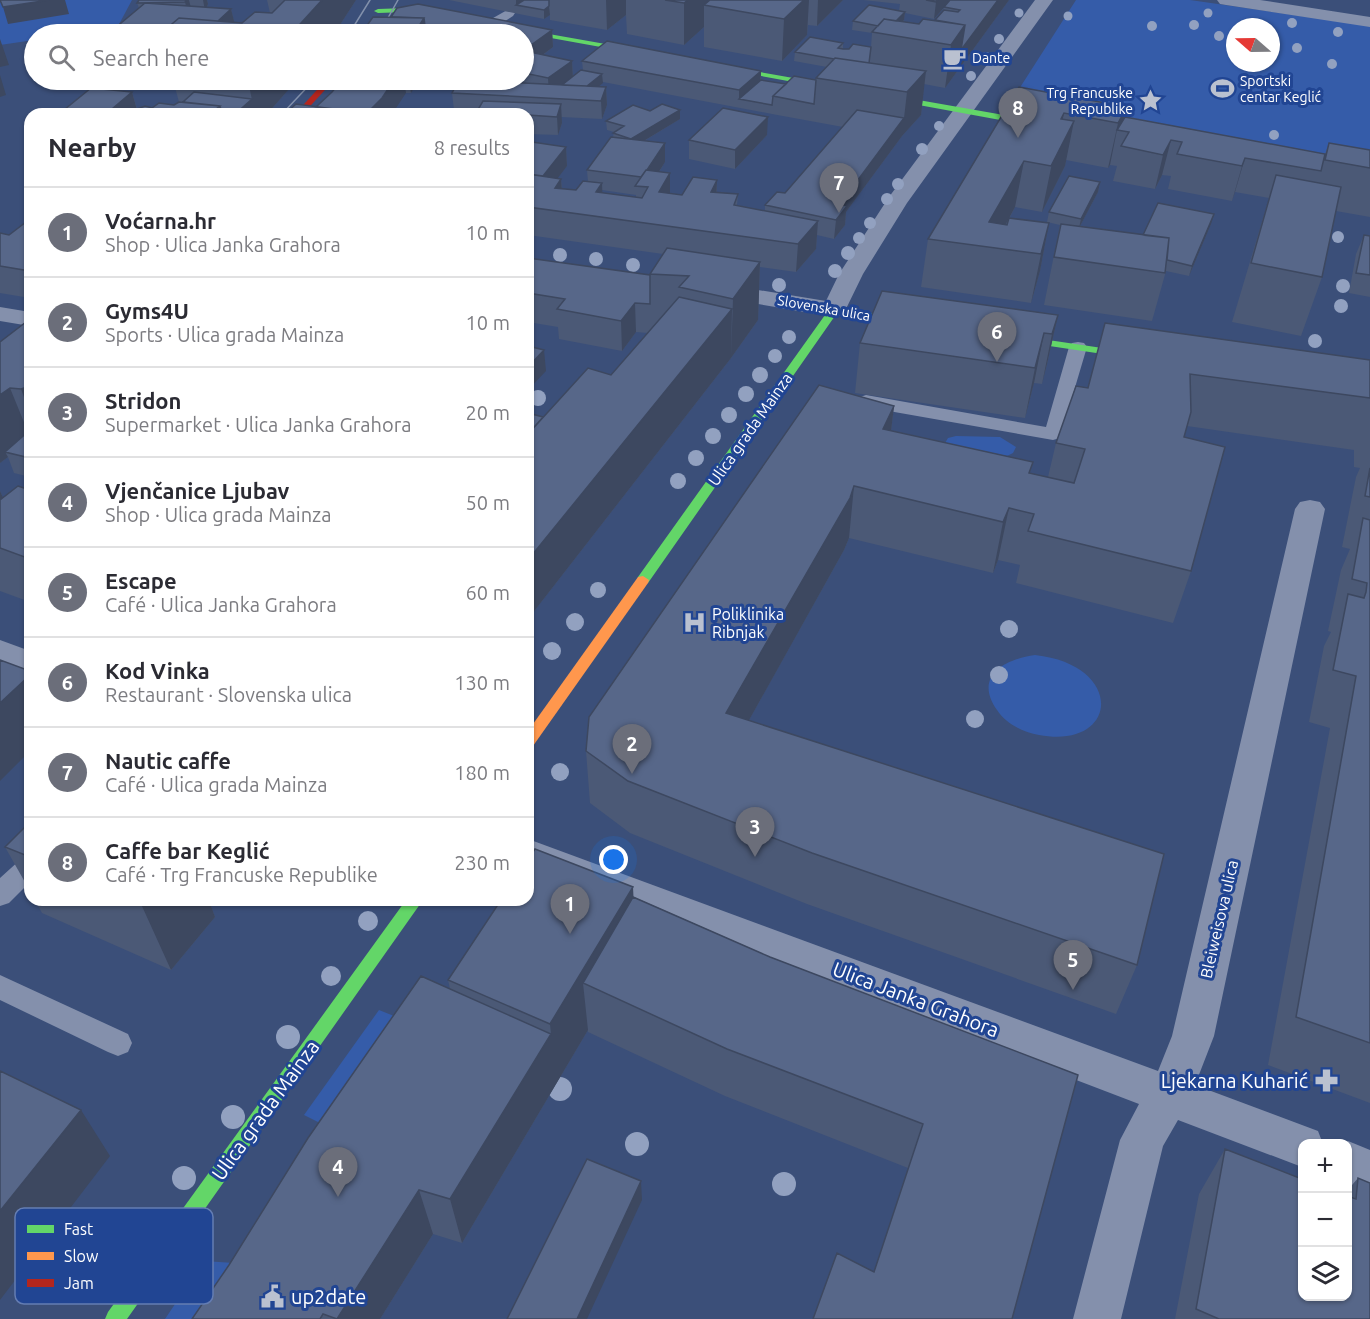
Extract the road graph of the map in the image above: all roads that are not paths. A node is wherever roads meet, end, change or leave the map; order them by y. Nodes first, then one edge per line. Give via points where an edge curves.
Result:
1 (1044, 0) edge
2 (1226, 0) edge
3 (381, 5) edge
4 (509, 12) dead end
5 (460, 19) edge
6 (1370, 22) edge
7 (370, 24) edge
8 (485, 24) edge
9 (534, 33) edge
10 (663, 56) edge
11 (698, 62) edge
12 (321, 90) edge
13 (304, 108) edge
14 (963, 111) junction
15 (1057, 128) edge
16 (688, 286) edge
17 (834, 310) junction
18 (0, 314) edge
19 (24, 318) edge
20 (929, 326) edge
21 (998, 336) edge
22 (1078, 347) junction
23 (1161, 359) edge
24 (850, 398) edge
25 (1310, 509) dead end
26 (534, 734) edge
27 (534, 856) edge
28 (24, 872) edge
29 (0, 895) edge
30 (411, 906) edge
31 (0, 987) edge
32 (118, 1043) dead end
33 (1169, 1094) junction
34 (1298, 1144) edge
35 (1352, 1165) edge
36 (1370, 1172) edge
37 (194, 1208) edge
38 (126, 1304) edge
39 (115, 1319) edge
40 (1097, 1319) edge

1 - 14 street
2 - 6 street
3 - 5 main road
3 - 7 main road
4 - 8 lane
9 - 10 main road
11 - 14 main road
12 - 13 main road
14 - 15 main road
14 - 17 street, Ulica grada Mainza via 897,202 851,273
16 - 17 street, Slovenska ulica
17 - 20 main road, Slovenska ulica
17 - 26 main road, Ulica grada Mainza
18 - 19 street
21 - 22 main road
22 - 23 main road
22 - 24 lane via 1053,434
25 - 33 street, Bleiweisova ulica via 1193,1036
27 - 33 street, Ulica Janka Grahora
28 - 29 lane
30 - 37 main road, Ulica grada Mainza
31 - 32 lane
33 - 34 street, Ulica Janka Grahora
33 - 40 street, Bleiweisova ulica via 1142,1140
35 - 36 street
38 - 39 main road, Ulica grada Mainza

